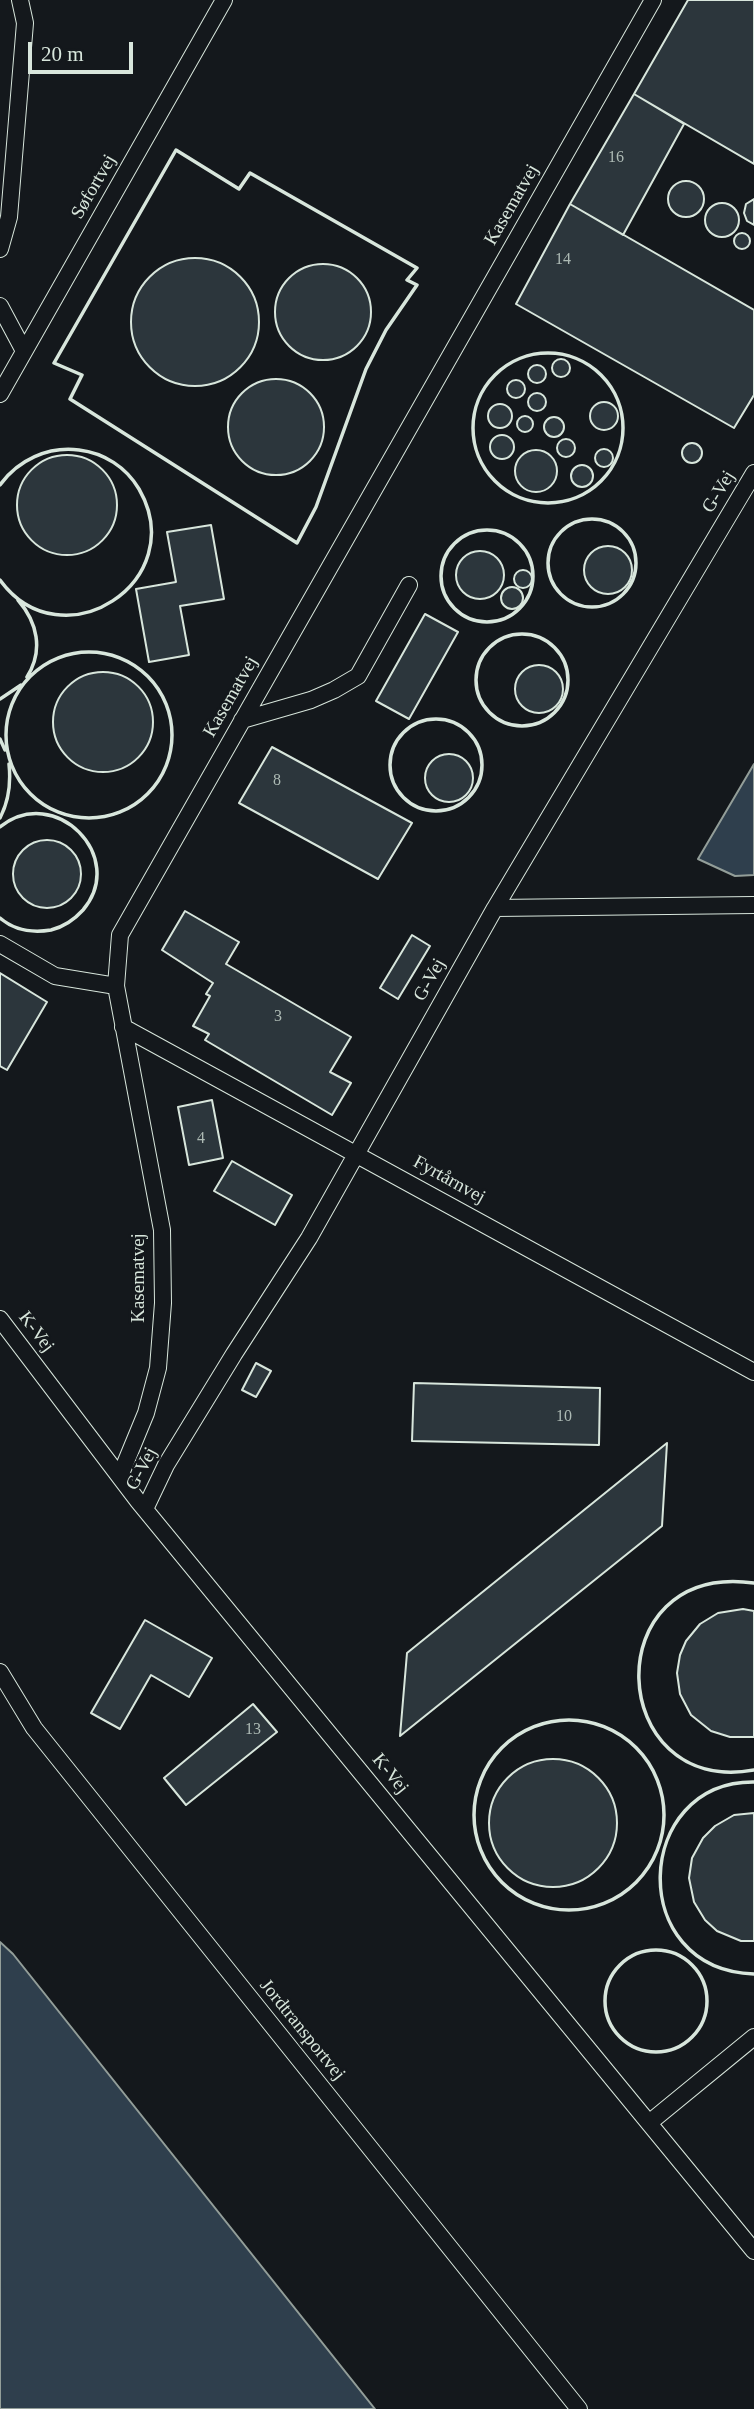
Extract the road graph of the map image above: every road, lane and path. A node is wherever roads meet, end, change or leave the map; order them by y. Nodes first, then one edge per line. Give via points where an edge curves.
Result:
1 (20, 0) edge
2 (224, 0) edge
3 (653, 0) edge
4 (0, 249) edge
5 (0, 306) edge
6 (24, 351) junction
7 (0, 394) edge
8 (754, 473) edge
9 (409, 585) dead end
10 (242, 720) junction
11 (754, 905) edge
12 (495, 908) junction
13 (0, 944) edge
14 (116, 986) junction
15 (123, 1027) junction
16 (357, 1153) junction
17 (0, 1319) edge
18 (754, 1372) edge
19 (120, 1476) junction
20 (145, 1509) junction
21 (0, 1672) edge
22 (754, 2036) edge
23 (649, 2123) junction
24 (754, 2251) edge
25 (579, 2409) edge

1 - 4 lane via 24,36 9,217
2 - 6 lane, Søfortvej
3 - 10 lane, Kasematvej
5 - 6 lane
6 - 7 lane, Søfortvej
8 - 12 lane, G-Vej
9 - 10 lane via 358,676 300,704
10 - 14 lane, Kasematvej via 120,934
11 - 12 lane
12 - 16 lane, G-Vej
13 - 14 lane via 55,976
14 - 15 lane, Kasematvej
15 - 16 lane, Fyrtårnvej
15 - 19 lane, Kasematvej via 162,1230 163,1303 158,1368 146,1413
16 - 18 lane, Fyrtårnvej
16 - 20 lane, G-Vej via 166,1465
17 - 19 lane, K-Vej
19 - 20 lane, K-Vej
20 - 23 lane, K-Vej
21 - 25 lane, Jordtransportvej via 34,1728
22 - 23 lane
23 - 24 lane, K-Vej

